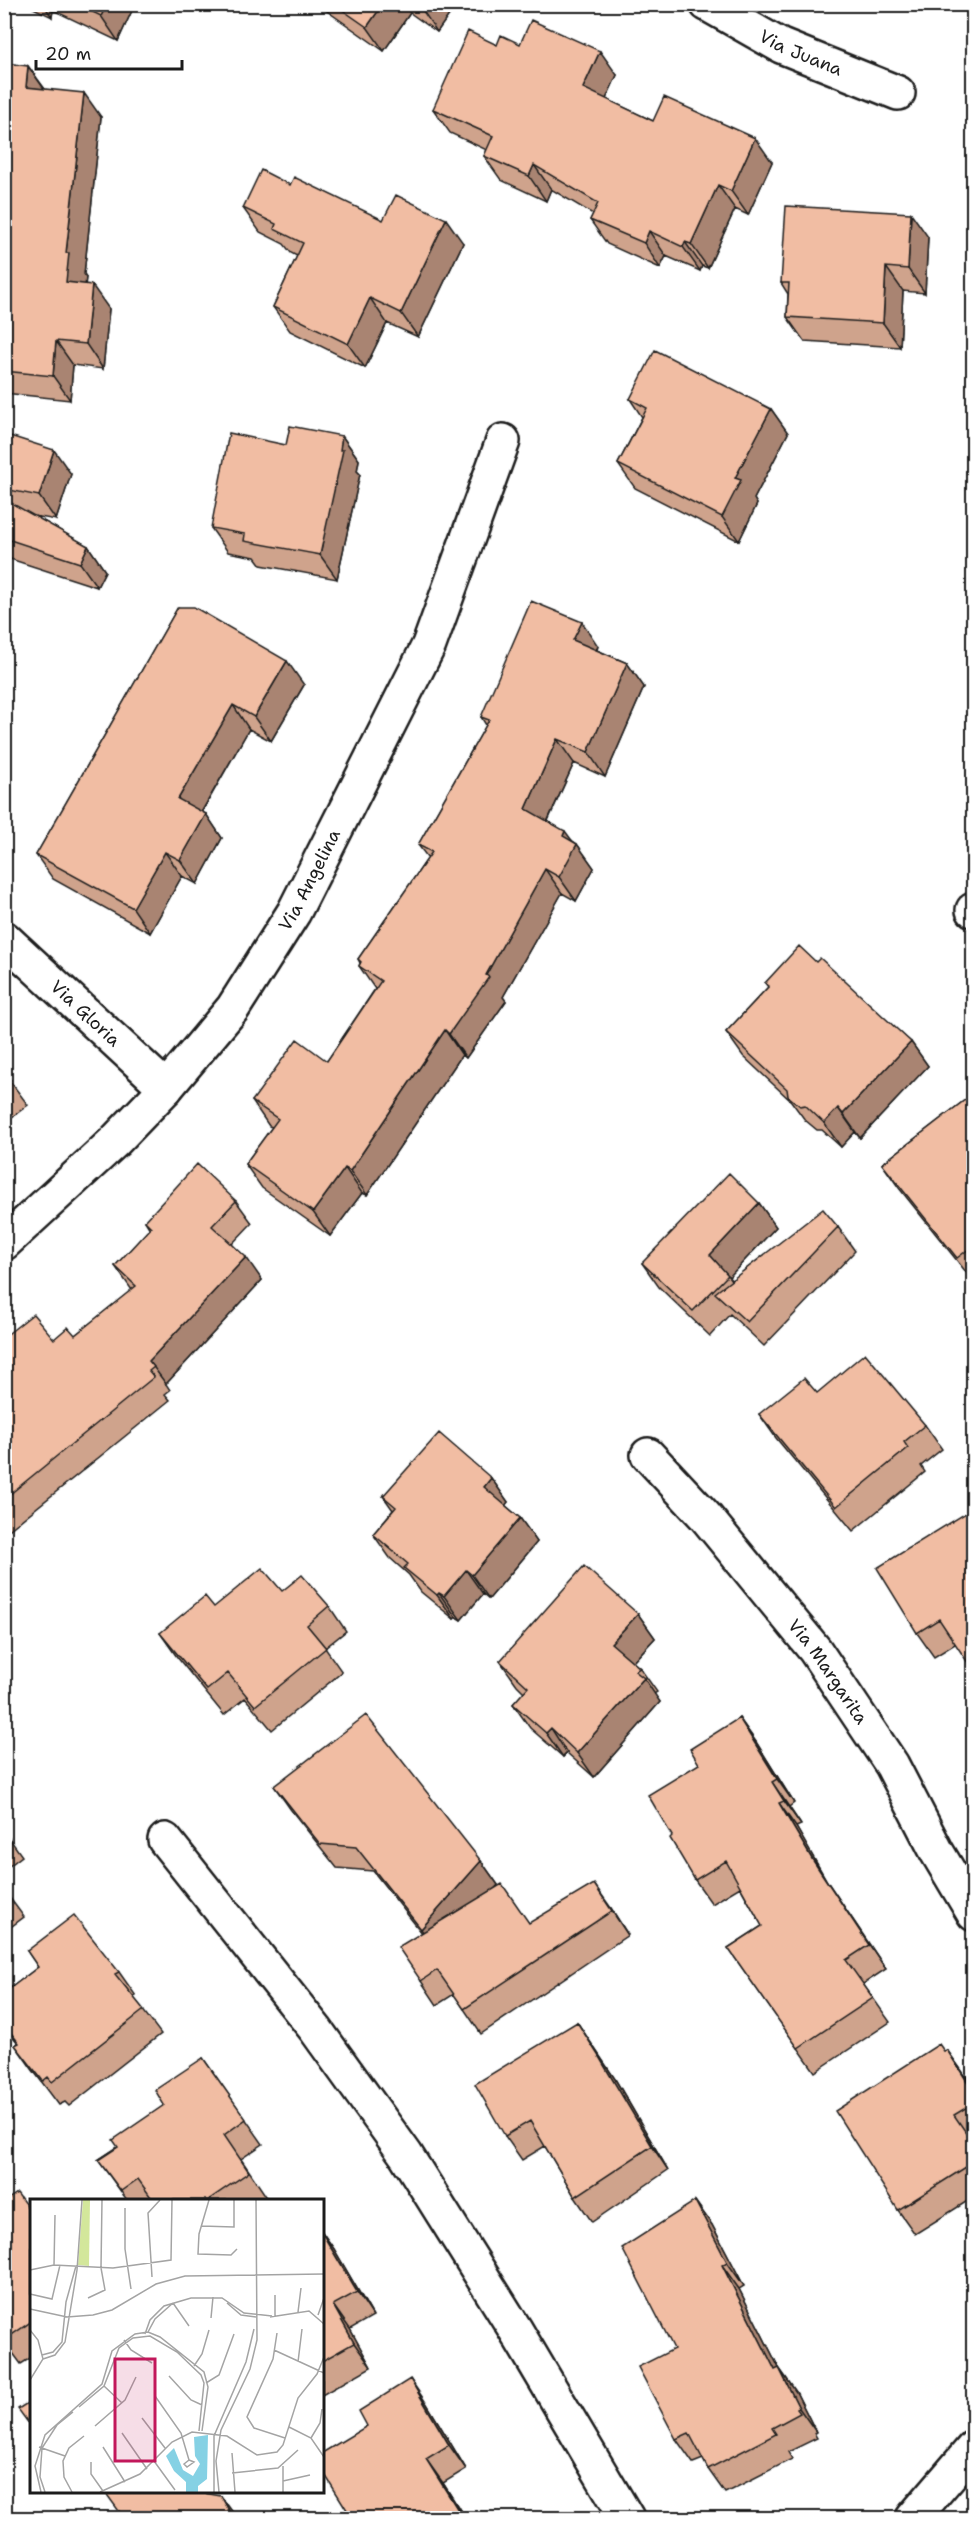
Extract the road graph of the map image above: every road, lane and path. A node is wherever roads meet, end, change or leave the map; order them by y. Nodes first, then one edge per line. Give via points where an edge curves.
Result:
1 (707, 4) edge
2 (898, 93) dead end
3 (503, 441) dead end
4 (4, 938) edge
5 (166, 1088) junction
6 (4, 1243) edge
7 (648, 1455) dead end
8 (165, 1840) dead end
9 (974, 1914) edge
10 (974, 2447) edge
11 (924, 2515) edge
12 (627, 2518) edge

1 - 2 street, Via Juana via 781,46
3 - 5 street, Via Angelina via 429,645 294,912 233,1008
4 - 5 street, Via Gloria
5 - 6 street, Via Angelina via 115,1141
7 - 9 street, Via Margarita via 705,1516 815,1650 892,1766
8 - 12 street via 316,2030 406,2155
10 - 11 street

